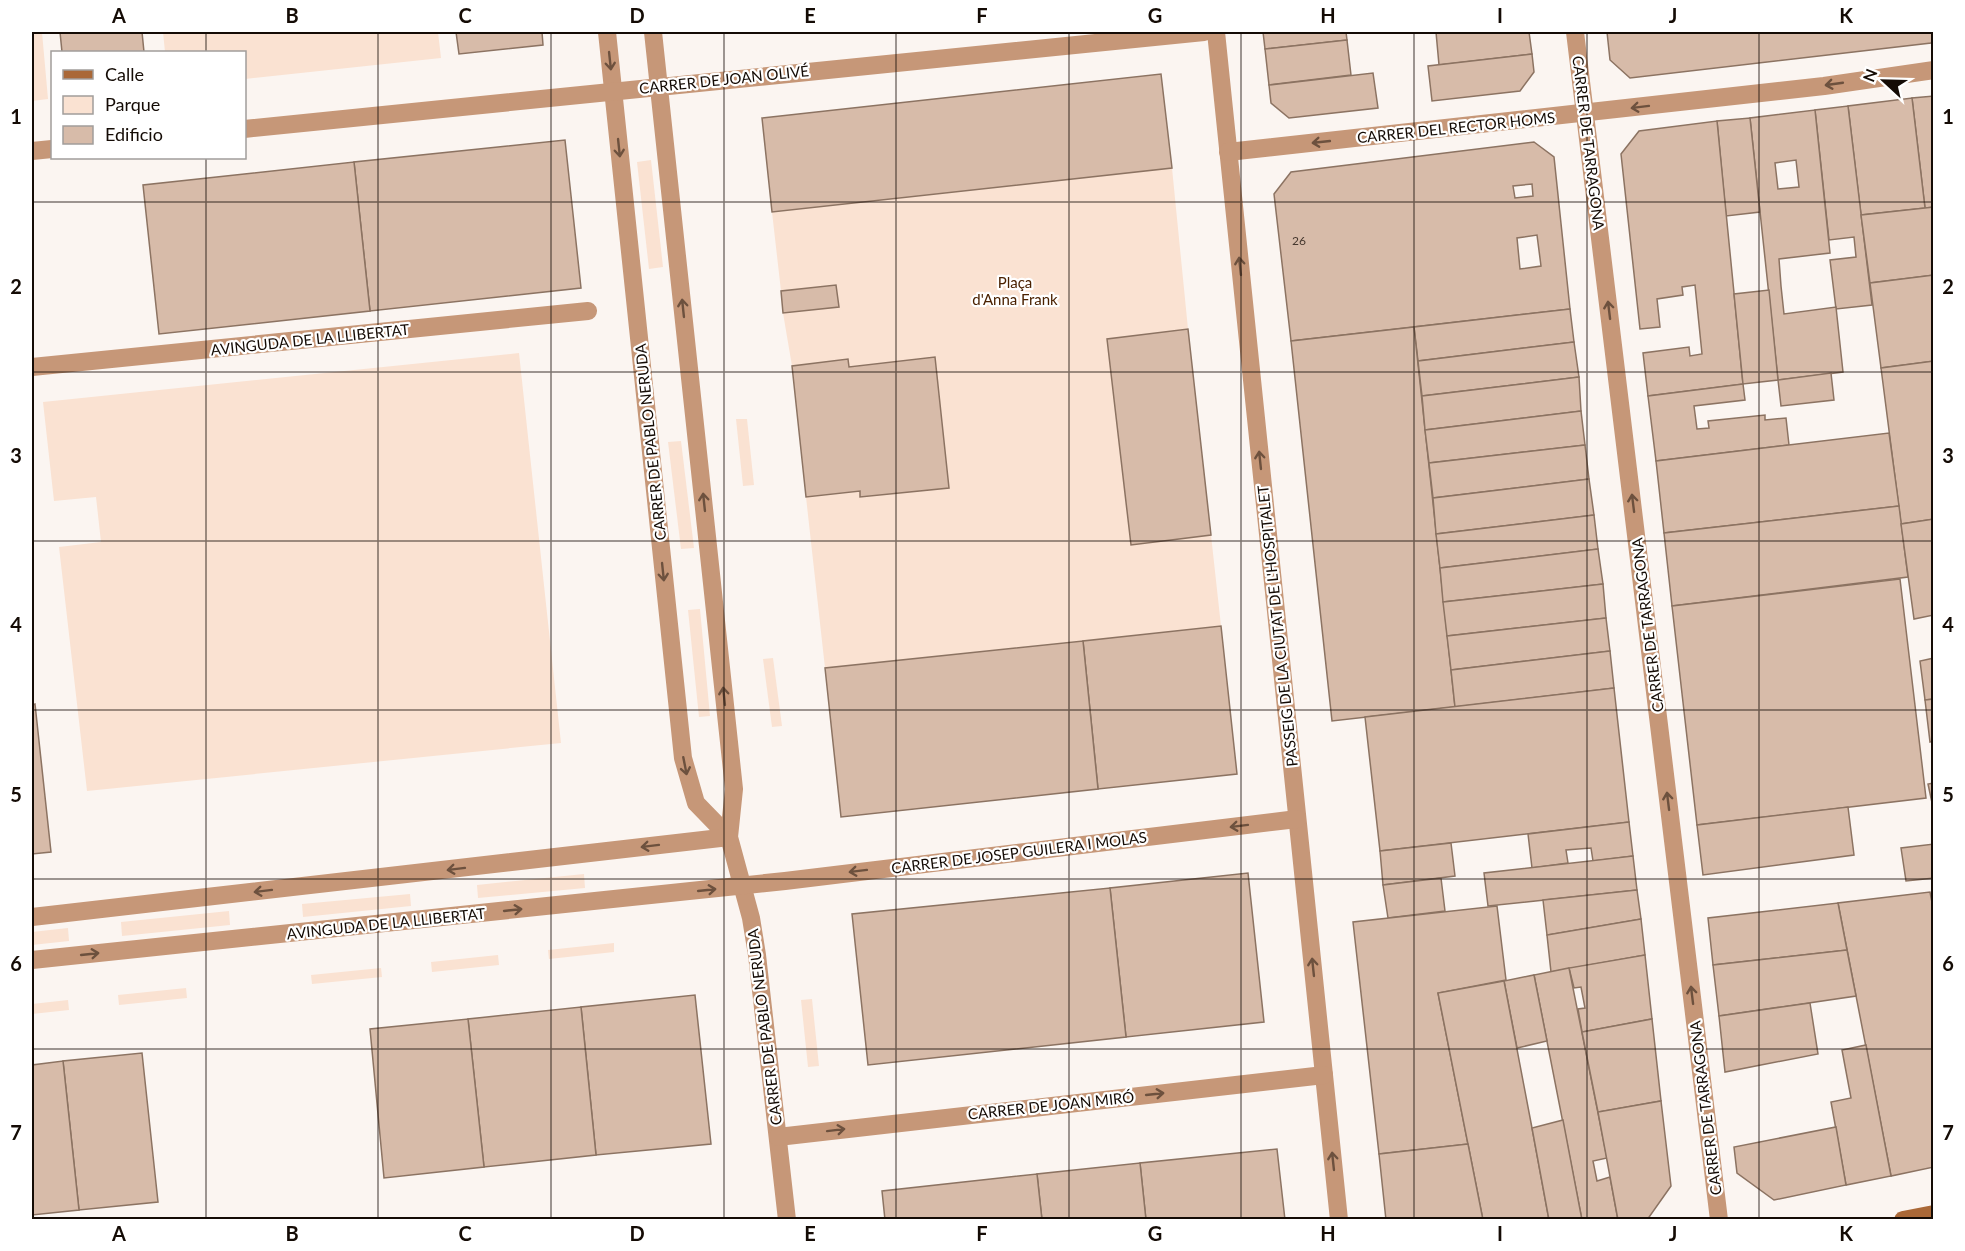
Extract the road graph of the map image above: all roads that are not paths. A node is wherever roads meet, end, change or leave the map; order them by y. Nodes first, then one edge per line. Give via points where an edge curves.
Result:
1 (607, 32) edge
2 (653, 32) edge
3 (1204, 32) edge
4 (1216, 32) edge
5 (1575, 32) edge
6 (1934, 70) edge
7 (658, 86) junction
8 (613, 90) junction
9 (1585, 113) junction
10 (246, 129) edge
11 (51, 149) edge
12 (32, 151) edge
13 (1228, 152) junction
14 (588, 310) dead end
15 (32, 368) edge
16 (1297, 819) junction
17 (729, 837) junction
18 (741, 886) junction
19 (32, 917) edge
20 (32, 960) edge
21 (1324, 1075) junction
22 (778, 1137) junction
23 (1934, 1214) edge
24 (787, 1220) edge
25 (1339, 1220) edge
26 (1719, 1220) edge
27 (1904, 1220) edge

1 -> 8 street, CARRER DE PABLO NERUDA
2 - 7 street, CARRER DE PABLO NERUDA
3 - 7 street, CARRER DE JOAN OLIVÉ
4 - 13 street, PASSEIG DE LA CIUTAT DE L'HOSPITALET
5 - 9 street, CARRER DE TARRAGONA
6 -> 9 street, CARRER DEL RECTOR HOMS
7 - 8 street, CARRER DE JOAN OLIVÉ
17 -> 7 street, CARRER DE PABLO NERUDA via 734,789
8 - 10 street, CARRER DE JOAN OLIVÉ
8 -> 17 street, CARRER DE PABLO NERUDA via 683,758 696,803
9 -> 13 street, CARRER DEL RECTOR HOMS
26 -> 9 street, CARRER DE TARRAGONA
11 - 12 street
16 -> 13 street, PASSEIG DE LA CIUTAT DE L'HOSPITALET
14 - 15 street, AVINGUDA DE LA LLIBERTAT
16 -> 18 street, CARRER DE JOSEP GUILERA I MOLAS
21 -> 16 street, PASSEIG DE LA CIUTAT DE L'HOSPITALET
17 - 18 street, CARRER DE PABLO NERUDA
17 -> 19 street
20 -> 18 street, AVINGUDA DE LA LLIBERTAT
18 - 22 street, CARRER DE PABLO NERUDA via 758,955
22 -> 21 street, CARRER DE JOAN MIRÓ
25 -> 21 street, PASSEIG DE LA CIUTAT DE L'HOSPITALET
22 - 24 street, CARRER DE PABLO NERUDA
23 - 27 street

